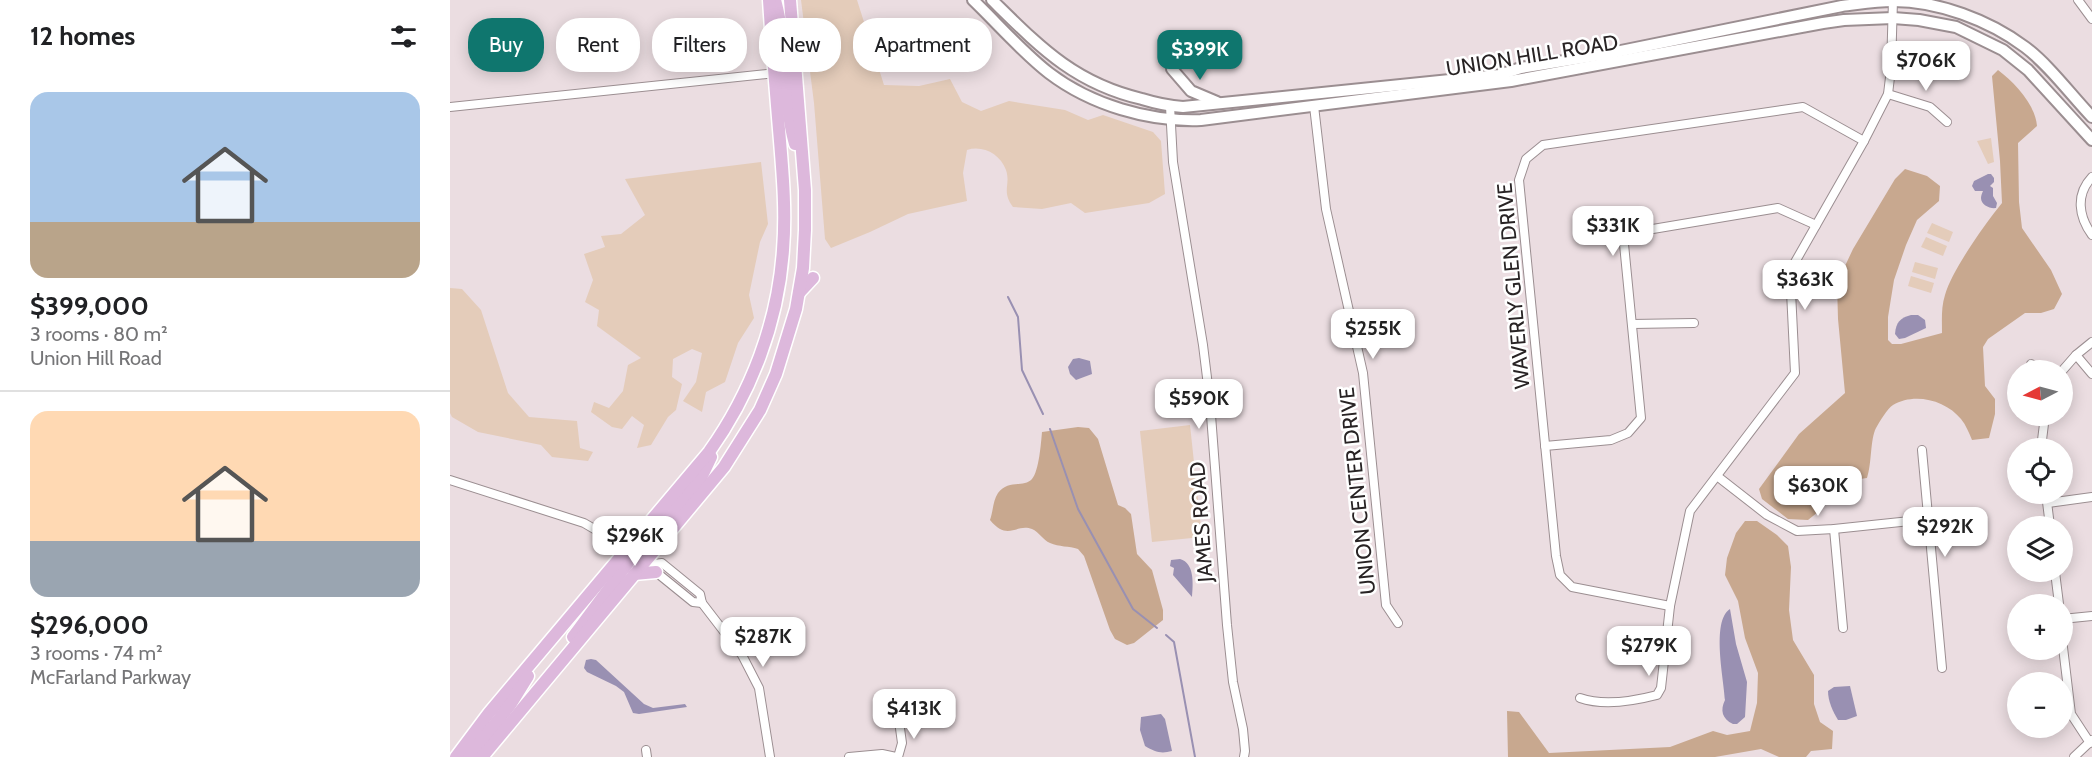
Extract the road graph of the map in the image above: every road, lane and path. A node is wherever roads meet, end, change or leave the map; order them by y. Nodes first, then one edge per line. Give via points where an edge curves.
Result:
1 (769, 0) edge
2 (775, 0) edge
3 (790, 0) edge
4 (973, 0) edge
5 (992, 0) edge
6 (2078, 0) edge
7 (1893, 1) edge
8 (773, 18) edge
9 (779, 18) edge
10 (789, 18) edge
11 (1893, 18) junction
12 (2092, 20) edge
13 (1172, 69) dead end
14 (785, 72) junction
15 (1888, 94) junction
16 (1220, 104) junction
17 (450, 106) edge
18 (1170, 106) junction
19 (1314, 106) junction
20 (2092, 117) edge
21 (1170, 120) junction
22 (1947, 122) dead end
23 (2092, 140) edge
24 (1864, 141) junction
25 (2092, 177) edge
26 (1816, 225) junction
27 (2092, 235) edge
28 (813, 278) dead end
29 (799, 294) junction
30 (1694, 323) dead end
31 (1632, 324) junction
32 (2092, 342) edge
33 (2076, 355) junction
34 (2072, 360) edge
35 (2092, 374) edge
36 (716, 442) junction
37 (1545, 446) junction
38 (1922, 450) dead end
39 (1717, 476) junction
40 (450, 480) edge
41 (2092, 497) edge
42 (2073, 500) edge
43 (1929, 519) junction
44 (1834, 529) junction
45 (628, 549) junction
46 (652, 565) junction
47 (1670, 606) junction
48 (2092, 616) edge
49 (2073, 618) edge
50 (1398, 623) dead end
51 (1843, 628) dead end
52 (566, 655) junction
53 (2065, 660) edge
54 (1942, 668) dead end
55 (1580, 698) dead end
56 (899, 721) dead end
57 (2091, 742) edge
58 (450, 753) edge
59 (463, 754) edge
60 (482, 757) edge
61 (770, 757) edge
62 (849, 757) edge
63 (897, 757) edge
64 (1244, 757) edge
65 (2074, 757) edge

1 - 8 main road
2 - 9 main road
3 - 10 main road
4 - 21 street, UNION HILL ROAD via 1061,82 1115,107
5 - 18 street, UNION HILL ROAD via 1044,51 1070,70 1124,95
6 - 12 street
7 - 11 street
7 - 16 street, UNION HILL ROAD via 1842,6 1499,75
7 - 20 street, UNION HILL ROAD via 1970,17 2014,39
11 - 15 street
11 - 19 street, UNION HILL ROAD via 1844,20 1511,81
11 - 23 street, UNION HILL ROAD via 1956,27 2003,50 2028,70
13 - 16 street via 1191,92
14 - 17 street
14 - 29 main road via 792,133 803,166 805,230
14 - 36 main road via 783,252 779,284 755,368
15 - 22 street via 1930,107
15 - 24 street
16 - 18 street, UNION HILL ROAD
18 - 21 street, JAMES ROAD
19 - 21 street, UNION HILL ROAD
19 - 50 street, UNION CENTER DRIVE via 1326,209 1363,373 1386,605
21 - 64 street, JAMES ROAD via 1210,402 1228,636
24 - 26 street
24 - 37 street, WAVERLY GLEN DRIVE via 1803,107 1543,145 1526,159 1519,180
25 - 27 street via 2080,204 2083,222
26 - 31 street via 1778,208 1623,234
26 - 39 street via 1790,271 1795,373
28 - 29 main road
29 - 46 main road via 781,360 754,420
30 - 31 street
31 - 37 street via 1641,418 1628,433 1611,440
32 - 33 street
33 - 34 street
33 - 35 street
36 - 45 main road
36 - 46 main road via 701,478 647,544
37 - 47 street, WAVERLY GLEN DRIVE via 1560,574 1572,587
38 - 43 street
39 - 44 street via 1767,515 1797,531
39 - 47 street via 1690,511
40 - 45 street via 584,523
41 - 42 street
43 - 44 street
43 - 54 street
44 - 51 street
45 - 46 street
45 - 52 main road via 628,563 583,621
45 - 59 main road via 533,661
46 - 52 main road via 634,574
46 - 61 street via 693,602 702,603 742,655 759,688
47 - 55 street via 1657,695 1593,702
48 - 49 street
52 - 60 main road
53 - 57 street via 2071,714
56 - 63 street via 902,743
57 - 65 street
58 - 59 main road
62 - 63 street via 882,753

